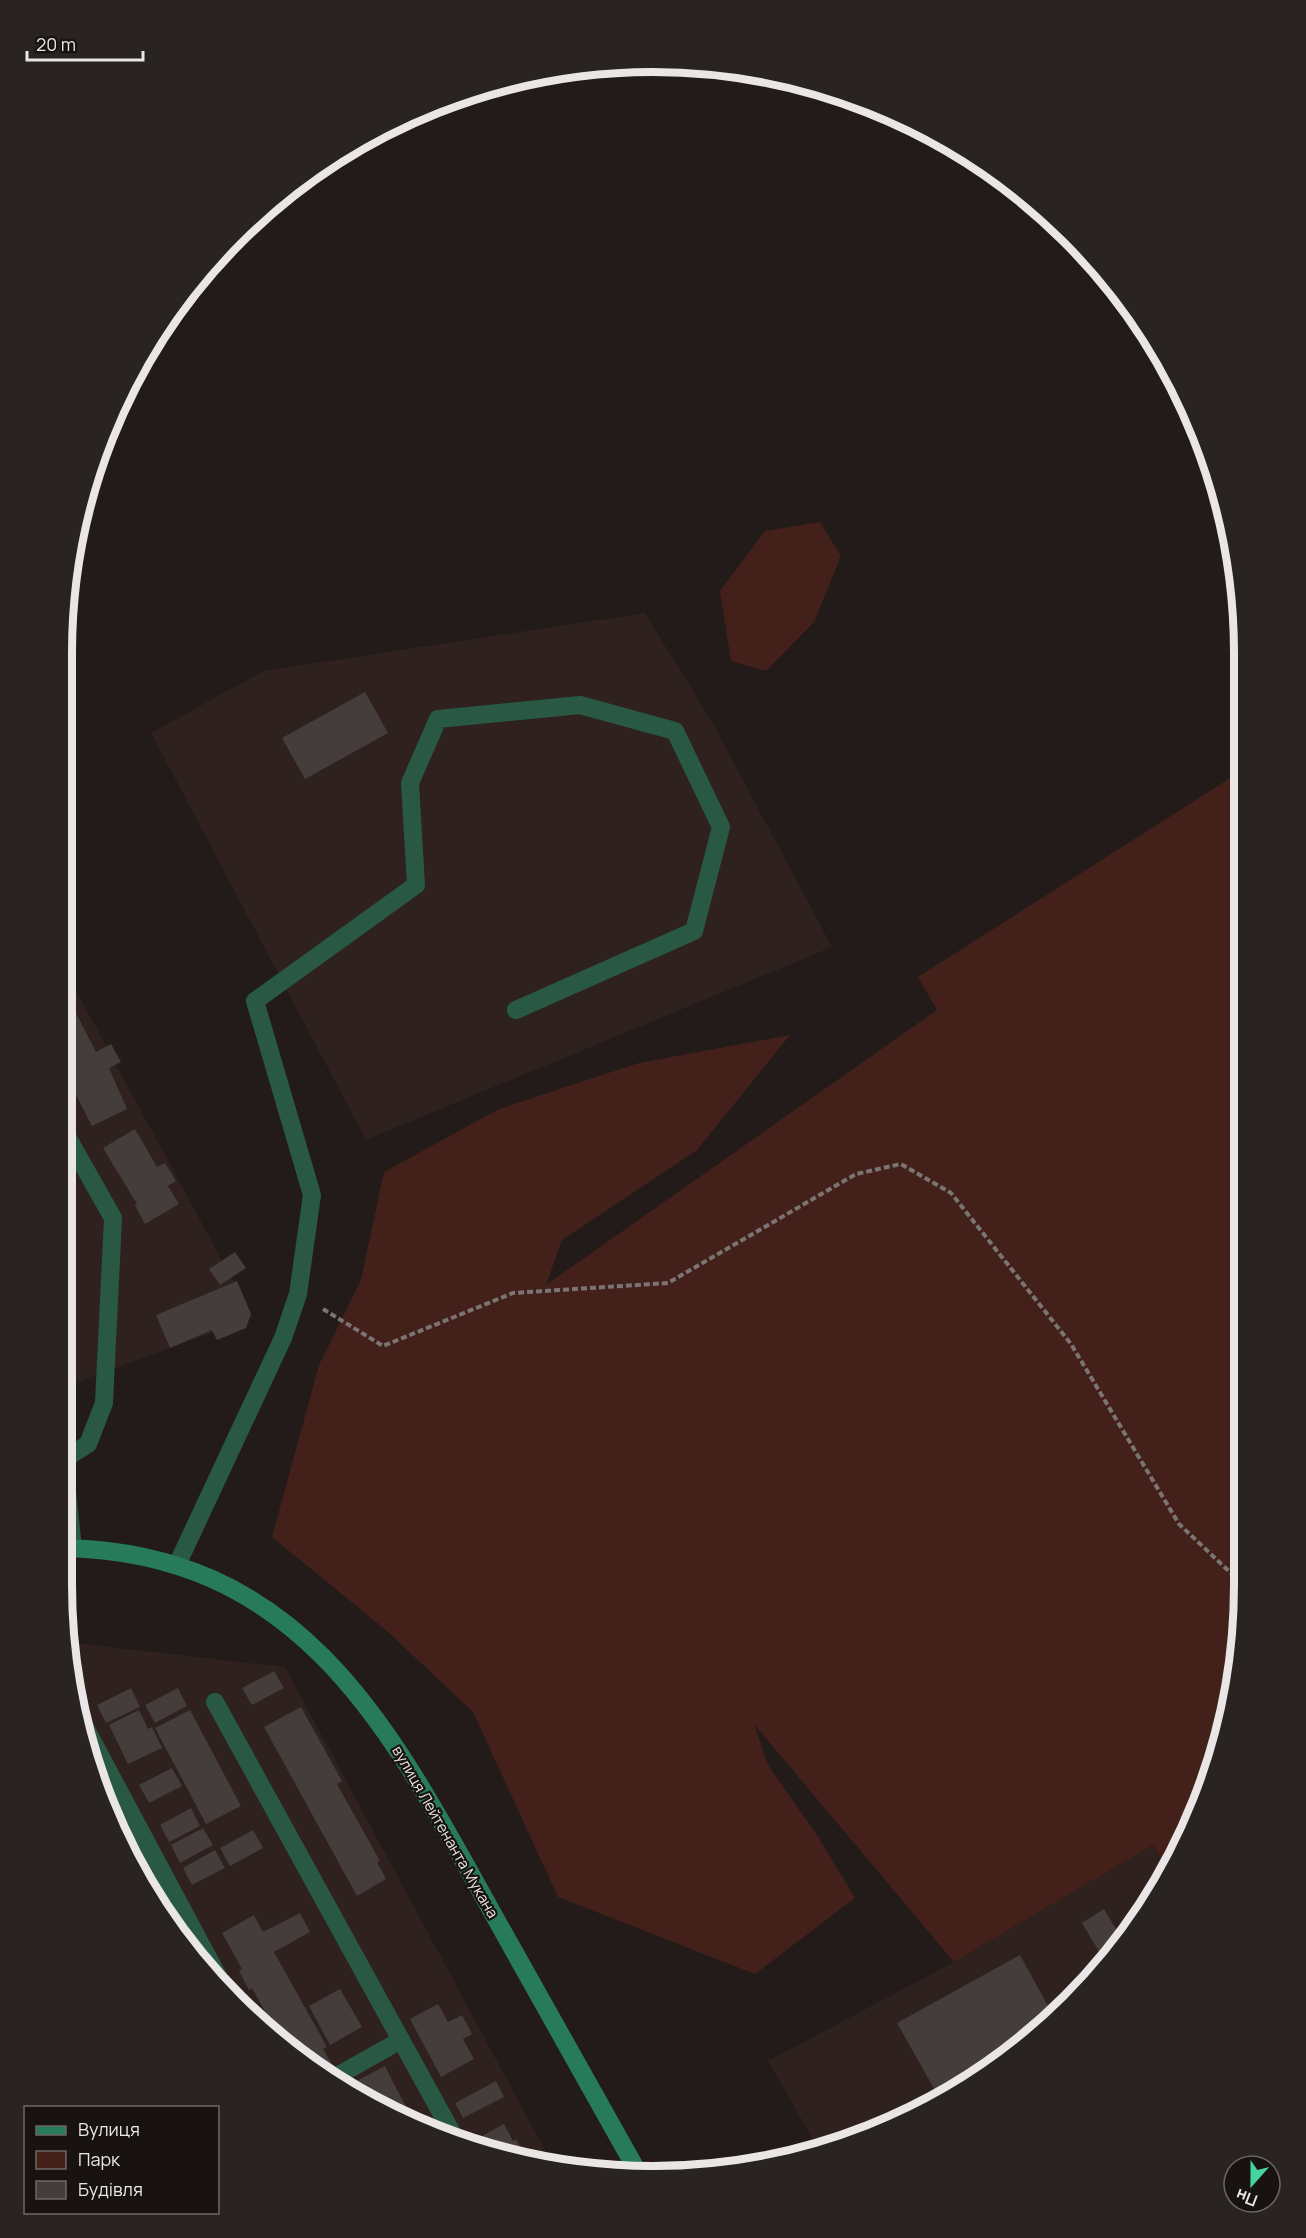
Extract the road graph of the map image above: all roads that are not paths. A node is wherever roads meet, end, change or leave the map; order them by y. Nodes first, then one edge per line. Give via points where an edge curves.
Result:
1 (516, 1010) dead end
2 (72, 1145) edge
3 (72, 1454) edge
4 (72, 1548) edge
5 (177, 1565) junction
6 (214, 1702) dead end
7 (96, 1747) edge
8 (209, 1960) edge
9 (401, 2040) junction
10 (340, 2074) edge
11 (450, 2129) edge
12 (634, 2166) edge

1 - 5 lane via 694,931 722,827 675,731 580,705 438,719 410,783 416,885 255,1001 312,1195 298,1294 283,1338
2 - 3 lane via 113,1218 104,1403 88,1444
4 - 5 main road, вулиця Лейтенанта Мукана
5 - 12 main road, вулиця Лейтенанта Мукана via 243,1593 284,1620 322,1654 368,1708 423,1789
6 - 9 lane
7 - 8 lane
9 - 10 lane
9 - 11 lane

